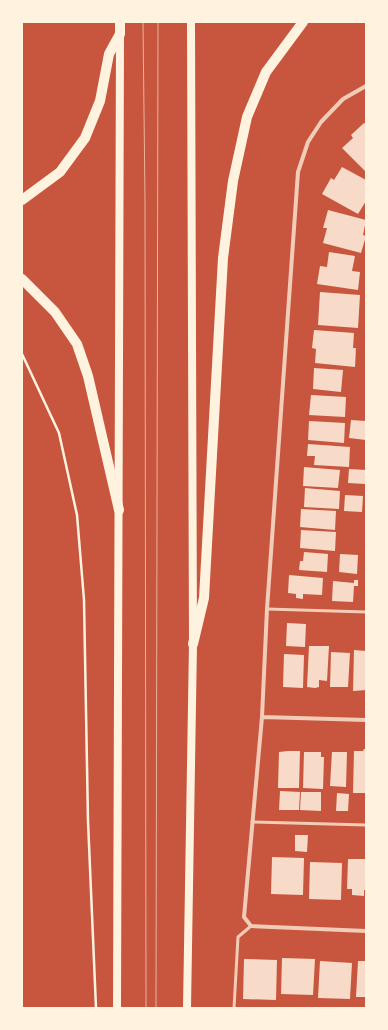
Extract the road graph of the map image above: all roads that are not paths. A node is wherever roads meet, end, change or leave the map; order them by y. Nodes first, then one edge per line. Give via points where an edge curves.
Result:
1 (120, 22) edge
2 (191, 22) edge
3 (303, 22) edge
4 (120, 34) junction
5 (366, 86) edge
6 (22, 200) edge
7 (22, 279) edge
8 (119, 510) junction
9 (267, 609) junction
10 (366, 612) edge
11 (193, 644) junction
12 (262, 717) junction
13 (366, 720) edge
14 (252, 822) junction
15 (366, 826) edge
16 (251, 926) junction
17 (366, 931) edge
18 (117, 1008) edge
19 (187, 1008) edge
20 (234, 1008) edge

1 - 4 main road
2 - 11 main road
3 - 11 main road via 266,72 247,117 233,180 223,258 204,598
4 - 6 main road via 109,54 100,101 85,138 60,172
4 - 8 main road
5 - 9 street via 343,99 321,122 308,142 298,172
7 - 8 main road via 55,312 77,344 88,376
8 - 18 main road
9 - 10 lane
9 - 12 street
11 - 19 main road
12 - 13 street
12 - 14 street
14 - 15 lane
14 - 16 street via 244,917
16 - 17 street
16 - 20 lane via 238,937

